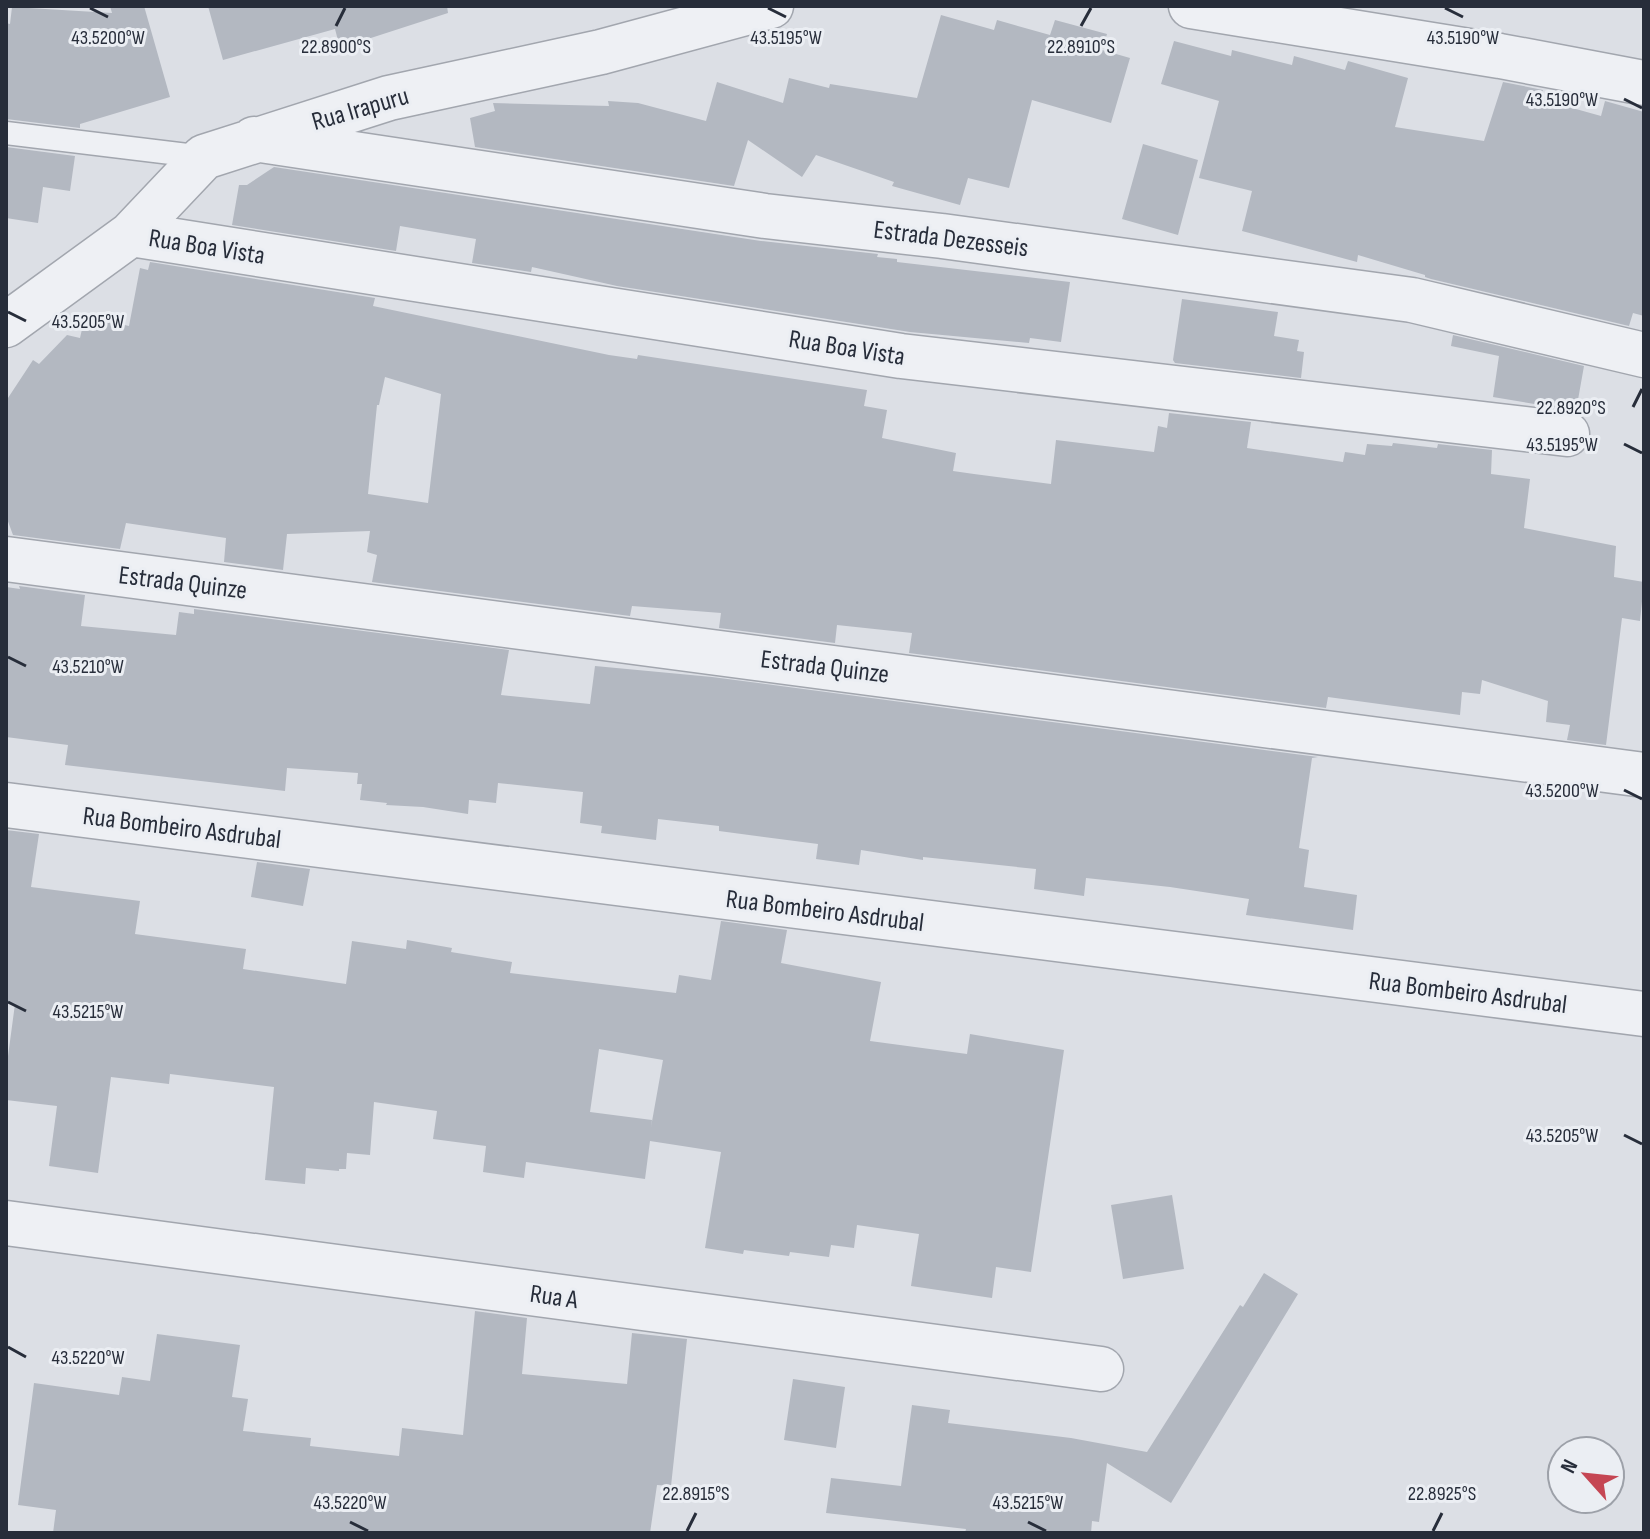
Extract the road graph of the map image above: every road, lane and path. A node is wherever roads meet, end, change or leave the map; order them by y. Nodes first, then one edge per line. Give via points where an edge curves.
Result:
1 (771, 6) edge
2 (1191, 6) edge
3 (1644, 83) edge
4 (6, 133) edge
5 (254, 139) junction
6 (204, 157) junction
7 (131, 234) junction
8 (6, 325) edge
9 (1644, 355) edge
10 (1567, 434) dead end
11 (6, 559) edge
12 (1644, 775) edge
13 (6, 805) edge
14 (1644, 1014) edge
15 (7, 1230) edge
16 (1101, 1369) dead end

1 - 5 street, Rua Irapuru via 601,52 389,98
2 - 3 street
4 - 6 lane
5 - 6 street, Rua Irapuru
5 - 9 street, Estrada Dezesseis via 765,216 1412,300
6 - 7 street, Rua Irapuru
7 - 8 street, Rua Irapuru
7 - 10 street, Rua Boa Vista via 901,356
11 - 12 street, Estrada Quinze
13 - 14 street, Rua Bombeiro Asdrubal
15 - 16 street, Rua A

